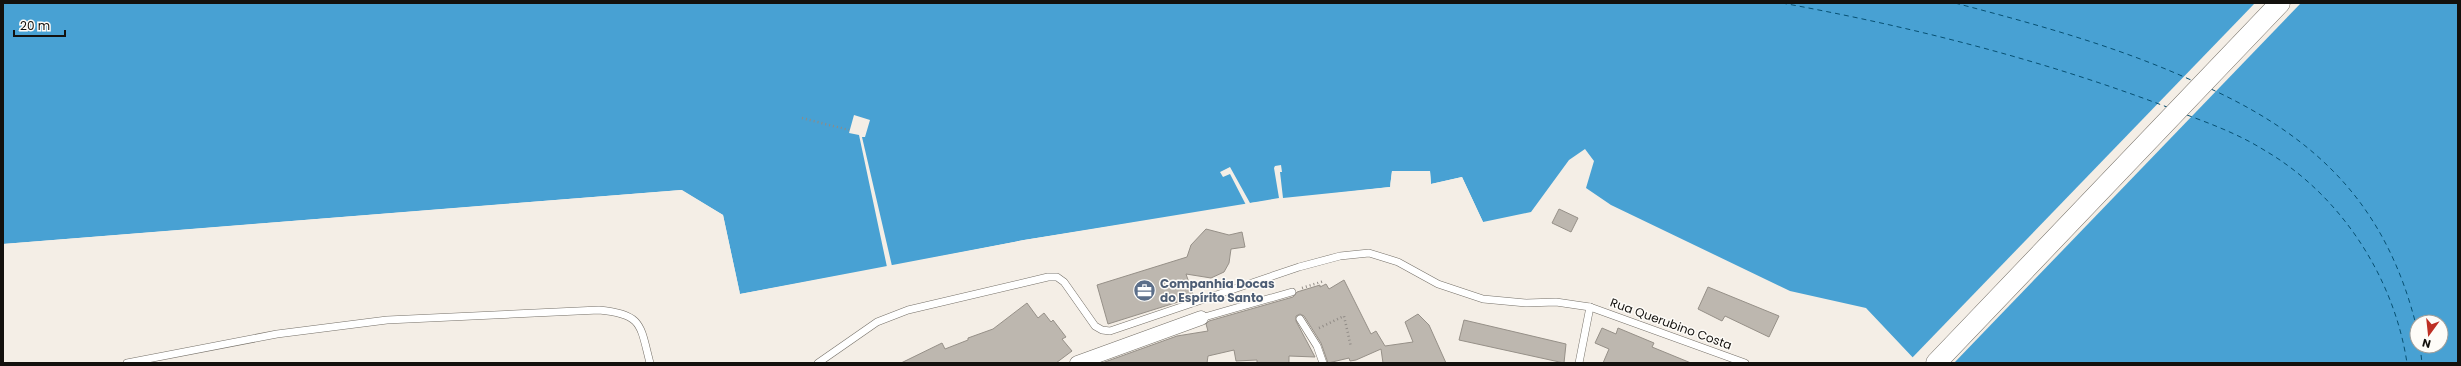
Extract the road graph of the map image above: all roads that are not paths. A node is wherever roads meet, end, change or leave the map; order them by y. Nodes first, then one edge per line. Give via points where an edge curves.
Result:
1 (2280, 3) edge
2 (1292, 292) road end
3 (1590, 307) junction
4 (1201, 318) joint
5 (1300, 318) dead end
6 (127, 363) edge
7 (650, 363) edge
8 (818, 363) edge
9 (1077, 363) edge
10 (1323, 363) edge
11 (1579, 363) edge
12 (1745, 363) edge
13 (1936, 363) edge

1 - 13 main road
2 - 4 lane
3 - 8 lane, Rua Querubino Costa via 1556,302 1526,304 1483,299 1438,284 1398,262 1369,253 1340,256 1299,267 1110,330 1102,330 1095,326 1064,282 1057,277 1048,277 908,310 878,322
3 - 11 lane
3 - 12 lane, Rua Querubino Costa
4 - 9 street
5 - 10 lane via 1317,346
6 - 7 lane via 277,334 387,320 599,310 619,312 633,317 640,326

